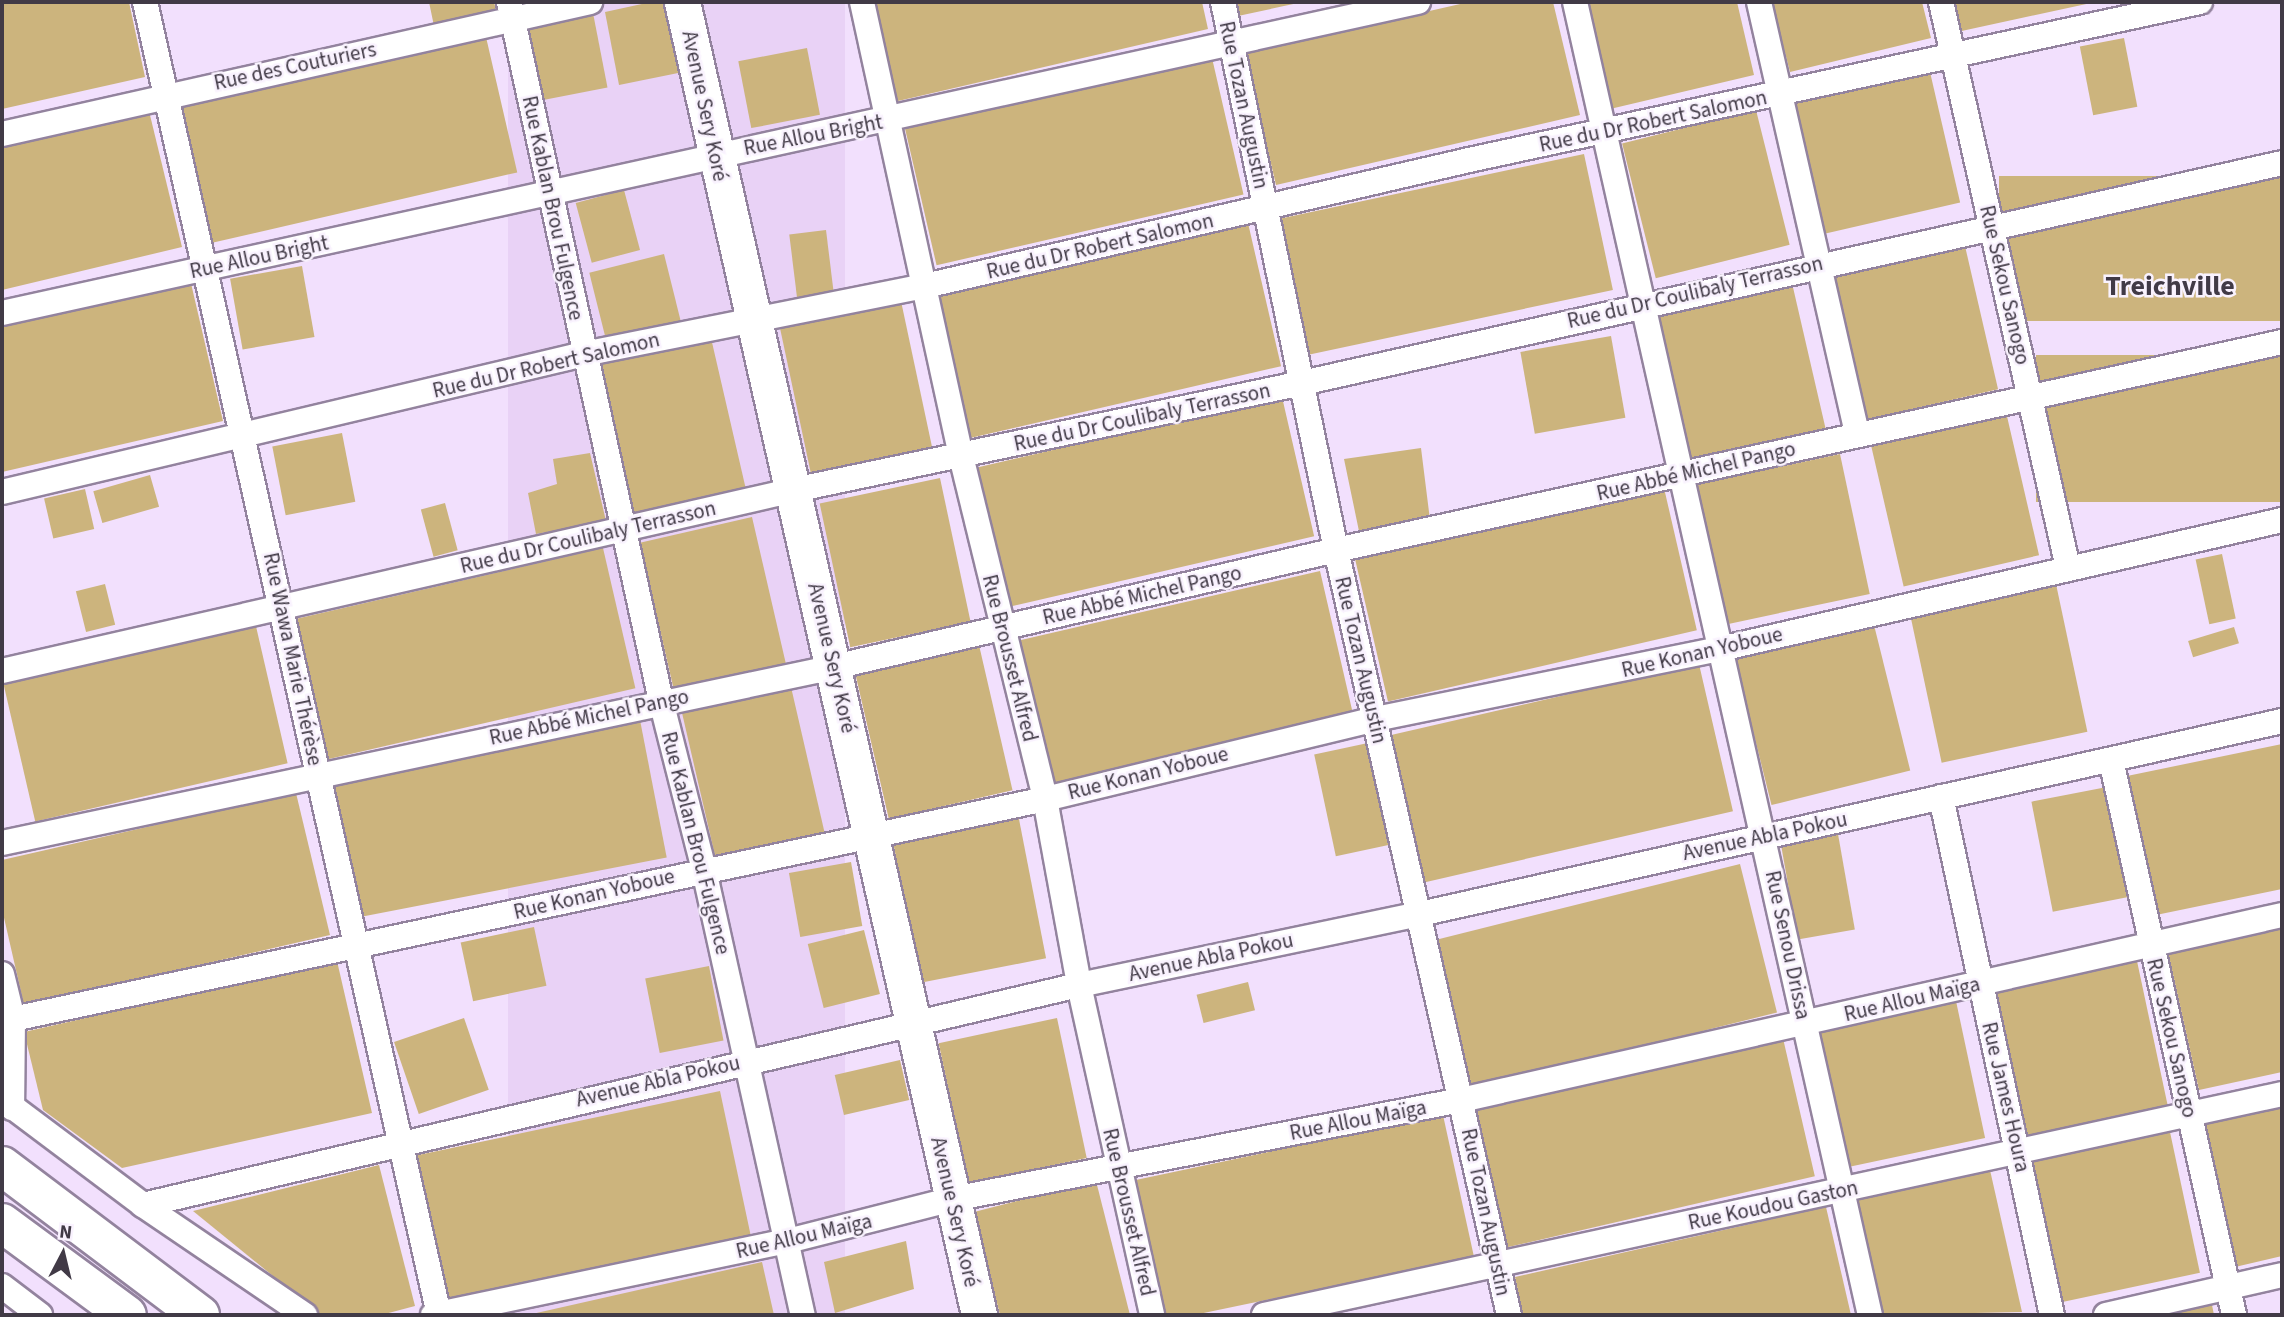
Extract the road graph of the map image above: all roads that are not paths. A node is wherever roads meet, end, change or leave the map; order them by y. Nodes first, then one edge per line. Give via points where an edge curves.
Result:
1 (145, 2) edge
2 (590, 2) edge
3 (682, 2) edge
4 (862, 2) edge
5 (1223, 2) edge
6 (1418, 2) edge
7 (1575, 2) edge
8 (1759, 2) edge
9 (1941, 2) edge
10 (2200, 2) edge
11 (511, 10) edge
12 (1232, 42) junction
13 (1953, 55) junction
14 (1781, 93) junction
15 (166, 95) junction
16 (890, 121) junction
17 (1604, 132) junction
18 (2, 134) edge
19 (715, 154) junction
20 (2282, 163) edge
21 (550, 194) junction
22 (1266, 208) junction
23 (1992, 227) junction
24 (1819, 265) junction
25 (207, 268) junction
26 (925, 286) junction
27 (1643, 303) junction
28 (2, 313) edge
29 (753, 320) junction
30 (2282, 342) edge
31 (584, 354) junction
32 (1302, 383) junction
33 (2030, 397) junction
34 (245, 435) junction
35 (1857, 435) junction
36 (961, 456) junction
37 (1682, 474) junction
38 (794, 490) junction
39 (2, 492) edge
40 (2282, 520) edge
41 (623, 531) junction
42 (1336, 550) junction
43 (2068, 568) junction
44 (280, 606) junction
45 (1002, 628) junction
46 (1720, 649) junction
47 (834, 667) junction
48 (2, 671) edge
49 (661, 701) junction
50 (1375, 719) junction
51 (2282, 721) edge
52 (2111, 761) junction
53 (319, 776) junction
54 (1941, 797) junction
55 (1045, 799) junction
56 (872, 834) junction
57 (1764, 836) junction
58 (2, 843) edge
59 (704, 870) junction
60 (1420, 914) junction
61 (2282, 915) edge
62 (2151, 944) junction
63 (354, 947) junction
64 (2, 974) edge
65 (1980, 984) junction
66 (1079, 985) junction
67 (13, 1019) junction
68 (912, 1023) junction
69 (1805, 1023) junction
70 (747, 1061) junction
71 (2282, 1094) edge
72 (1461, 1100) junction
73 (7, 1103) edge
74 (2189, 1115) junction
75 (400, 1142) junction
76 (2020, 1152) junction
77 (2, 1166) edge
78 (1119, 1166) junction
79 (1842, 1191) junction
80 (953, 1199) junction
81 (143, 1205) junction
82 (2, 1223) edge
83 (788, 1241) junction
84 (1497, 1263) junction
85 (2282, 1275) edge
86 (2, 1286) edge
87 (2228, 1287) junction
88 (40, 1315) edge
89 (127, 1315) edge
90 (201, 1315) edge
91 (304, 1315) edge
92 (437, 1315) edge
93 (803, 1315) edge
94 (979, 1315) edge
95 (1152, 1315) edge
96 (1264, 1315) edge
97 (1509, 1315) edge
98 (1870, 1315) edge
99 (2052, 1315) edge
100 (2106, 1315) edge
101 (2234, 1315) edge

1 - 15 street, Rue Wawa Marie Thérèse
2 - 11 street, Rue des Couturiers
3 - 19 street, Avenue Sery Koré
4 - 16 street, Rue Brousset Alfred
5 - 12 street, Rue Tozan Augustin
6 - 12 street, Rue Allou Bright
7 - 17 street, Rue Senou Drissa
8 - 14 street
9 - 13 street, Rue Sekou Sanogo
10 - 13 street, Rue du Dr Robert Salomon
11 - 15 street, Rue des Couturiers
11 - 21 street, Rue Kablan Brou Fulgence
12 - 16 street, Rue Allou Bright
12 - 22 street, Rue Tozan Augustin
13 - 14 street, Rue du Dr Robert Salomon
13 - 23 street, Rue Sekou Sanogo
14 - 17 street, Rue du Dr Robert Salomon
14 - 24 street
15 - 18 street, Rue des Couturiers
15 - 25 street, Rue Wawa Marie Thérèse
16 - 19 street, Rue Allou Bright
16 - 26 street, Rue Brousset Alfred
17 - 22 street, Rue du Dr Robert Salomon
17 - 27 street, Rue Senou Drissa
19 - 21 street, Rue Allou Bright
19 - 29 street, Avenue Sery Koré
20 - 23 street, Rue du Dr Coulibaly Terrasson
21 - 25 street, Rue Allou Bright
21 - 31 street, Rue Kablan Brou Fulgence
22 - 26 street, Rue du Dr Robert Salomon
22 - 32 street, Rue Tozan Augustin
23 - 24 street, Rue du Dr Coulibaly Terrasson
23 - 33 street, Rue Sekou Sanogo
24 - 27 street, Rue du Dr Coulibaly Terrasson
24 - 35 street
25 - 28 street, Rue Allou Bright
25 - 34 street, Rue Wawa Marie Thérèse
26 - 29 street, Rue du Dr Robert Salomon
26 - 36 street, Rue Brousset Alfred
27 - 32 street, Rue du Dr Coulibaly Terrasson
27 - 37 street, Rue Senou Drissa
29 - 31 street, Rue du Dr Robert Salomon
29 - 38 street, Avenue Sery Koré
30 - 33 street, Rue Abbé Michel Pango
31 - 34 street, Rue du Dr Robert Salomon
31 - 41 street, Rue Kablan Brou Fulgence
32 - 36 street, Rue du Dr Coulibaly Terrasson
32 - 42 street, Rue Tozan Augustin
33 - 35 street, Rue Abbé Michel Pango
33 - 43 street, Rue Sekou Sanogo
34 - 39 street, Rue du Dr Robert Salomon
34 - 44 street, Rue Wawa Marie Thérèse
35 - 37 street, Rue Abbé Michel Pango
36 - 38 street, Rue du Dr Coulibaly Terrasson
36 - 45 street, Rue Brousset Alfred
37 - 42 street, Rue Abbé Michel Pango
37 - 46 street, Rue Senou Drissa
38 - 41 street, Rue du Dr Coulibaly Terrasson
38 - 47 street, Avenue Sery Koré
40 - 43 street, Rue Konan Yoboue
41 - 44 street, Rue du Dr Coulibaly Terrasson
41 - 49 street, Rue Kablan Brou Fulgence
42 - 45 street, Rue Abbé Michel Pango
42 - 50 street, Rue Tozan Augustin
43 - 46 street, Rue Konan Yoboue
44 - 48 street, Rue du Dr Coulibaly Terrasson
44 - 53 street, Rue Wawa Marie Thérèse
45 - 47 street, Rue Abbé Michel Pango
45 - 55 street, Rue Brousset Alfred
46 - 50 street, Rue Konan Yoboue
46 - 57 street, Rue Senou Drissa
47 - 49 street, Rue Abbé Michel Pango
47 - 56 street, Avenue Sery Koré
49 - 53 street, Rue Abbé Michel Pango
49 - 59 street, Rue Kablan Brou Fulgence
50 - 55 street, Rue Konan Yoboue
50 - 60 street, Rue Tozan Augustin
51 - 52 street, Avenue Abla Pokou
52 - 54 street, Avenue Abla Pokou
52 - 62 street, Rue Sekou Sanogo
53 - 58 street, Rue Abbé Michel Pango
53 - 63 street, Rue Wawa Marie Thérèse
54 - 57 street, Avenue Abla Pokou
54 - 65 street, Rue James Houra
55 - 56 street, Rue Konan Yoboue
55 - 66 street, Rue Brousset Alfred
56 - 59 street, Rue Konan Yoboue
56 - 68 street, Avenue Sery Koré
57 - 60 street, Avenue Abla Pokou
57 - 69 street, Rue Senou Drissa
59 - 63 street, Rue Konan Yoboue
59 - 70 street, Rue Kablan Brou Fulgence
60 - 66 street, Avenue Abla Pokou
60 - 72 street, Rue Tozan Augustin
61 - 62 street, Rue Allou Maïga
62 - 65 street, Rue Allou Maïga
62 - 74 street, Rue Sekou Sanogo
63 - 67 street, Rue Konan Yoboue
63 - 75 street, Rue Wawa Marie Thérèse
64 - 67 street
65 - 69 street, Rue Allou Maïga
65 - 76 street, Rue James Houra
66 - 68 street, Avenue Abla Pokou
66 - 78 street, Rue Brousset Alfred
67 - 73 street
68 - 70 street, Avenue Abla Pokou
68 - 80 street, Avenue Sery Koré
69 - 72 street, Rue Allou Maïga
69 - 79 street, Rue Senou Drissa
70 - 75 street, Avenue Abla Pokou
70 - 83 street, Rue Kablan Brou Fulgence
71 - 74 street, Rue Koudou Gaston
72 - 78 street, Rue Allou Maïga
72 - 84 street, Rue Tozan Augustin
73 - 81 street
74 - 76 street, Rue Koudou Gaston
74 - 87 street, Rue Sekou Sanogo
75 - 81 street, Avenue Abla Pokou
75 - 92 street, Rue Wawa Marie Thérèse
76 - 79 street, Rue Koudou Gaston
76 - 99 street, Rue James Houra
77 - 90 main road
78 - 80 street, Rue Allou Maïga
78 - 95 street, Rue Brousset Alfred
79 - 84 street, Rue Koudou Gaston
79 - 98 street, Rue Senou Drissa
80 - 83 street, Rue Allou Maïga
80 - 94 street, Avenue Sery Koré
81 - 91 street
82 - 89 main road
83 - 92 street, Rue Allou Maïga
83 - 93 street, Rue Kablan Brou Fulgence
84 - 96 street, Rue Koudou Gaston
84 - 97 street, Rue Tozan Augustin
85 - 87 street
86 - 88 street
87 - 100 street
87 - 101 street, Rue Sekou Sanogo

